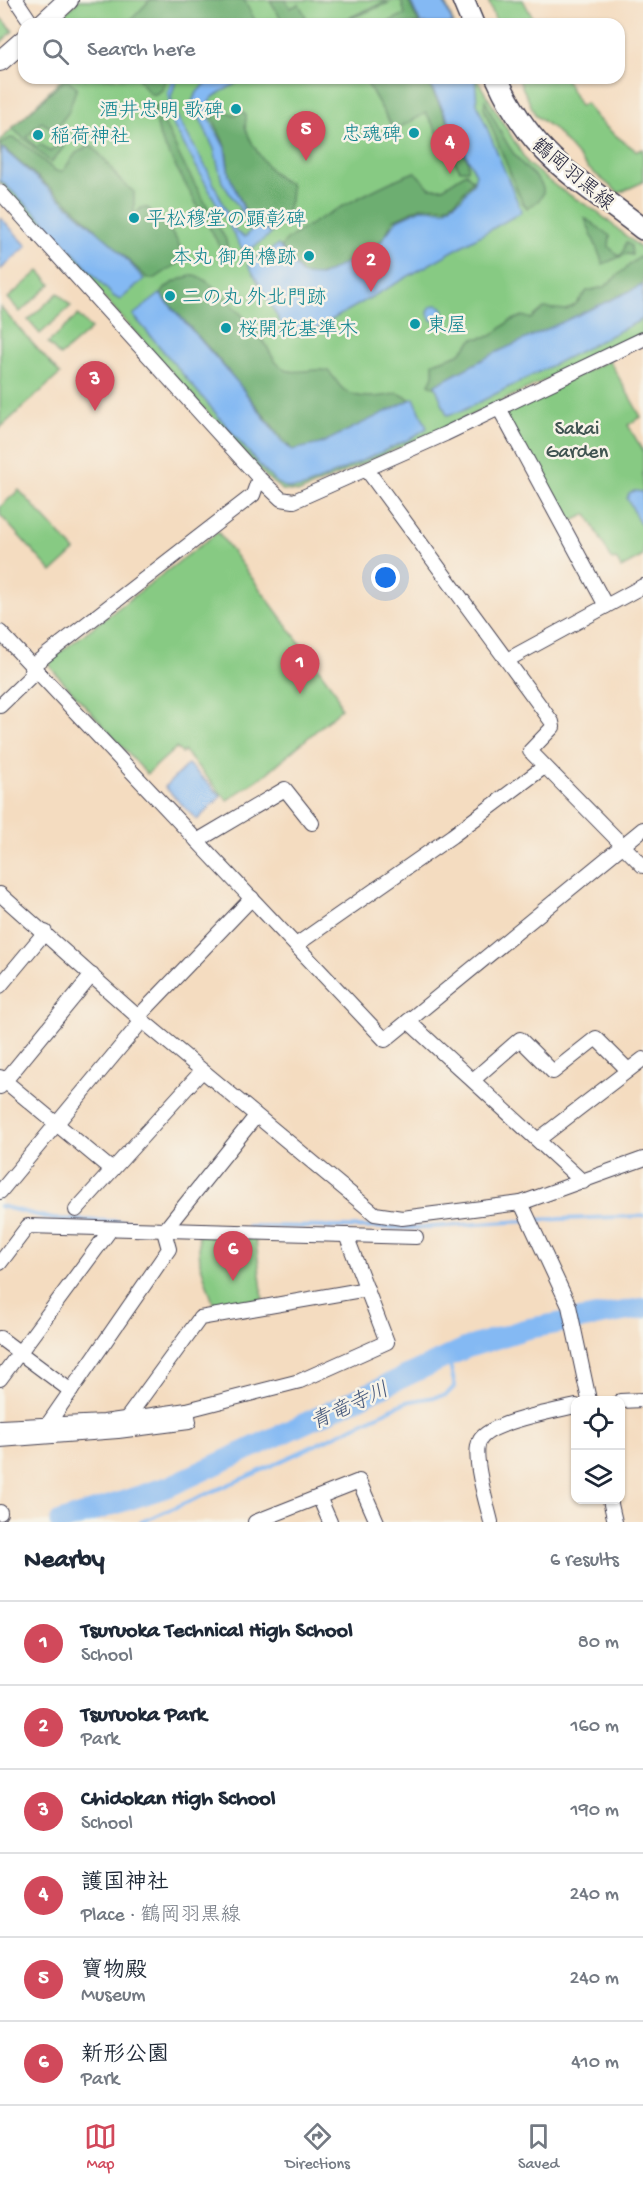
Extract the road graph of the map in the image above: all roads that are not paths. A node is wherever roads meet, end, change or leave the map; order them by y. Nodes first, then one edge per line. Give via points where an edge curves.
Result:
1 (16, 0) edge
2 (68, 0) edge
3 (463, 0) edge
4 (28, 18) edge
5 (48, 18) edge
6 (470, 18) edge
7 (18, 45) edge
8 (0, 61) edge
9 (500, 84) edge
10 (1, 196) edge
11 (643, 230) edge
12 (643, 339) edge
13 (499, 408) junction
14 (368, 470) junction
15 (259, 478) junction
16 (643, 586) edge
17 (606, 606) junction
18 (0, 632) edge
19 (507, 660) junction
20 (32, 666) junction
21 (0, 706) edge
22 (544, 767) junction
23 (312, 823) dead end
24 (643, 829) edge
25 (197, 841) junction
26 (622, 846) junction
27 (643, 866) edge
28 (0, 894) edge
29 (252, 898) junction
30 (45, 932) junction
31 (296, 945) junction
32 (92, 975) junction
33 (0, 986) edge
34 (140, 1019) junction
35 (408, 1021) junction
36 (643, 1059) edge
37 (628, 1070) junction
38 (202, 1071) junction
39 (473, 1080) junction
40 (2, 1081) edge
41 (256, 1116) junction
42 (57, 1124) junction
43 (539, 1140) junction
44 (643, 1159) edge
45 (112, 1170) junction
46 (583, 1182) junction
47 (0, 1192) edge
48 (521, 1203) junction
49 (76, 1210) dead end
50 (375, 1214) junction
51 (111, 1229) junction
52 (164, 1231) junction
53 (346, 1235) junction
54 (367, 1235) junction
55 (416, 1237) dead end
56 (0, 1263) edge
57 (366, 1289) junction
58 (0, 1338) edge
59 (20, 1353) junction
60 (0, 1379) edge
61 (71, 1391) junction
62 (588, 1396) edge
63 (643, 1400) edge
64 (625, 1401) edge
65 (571, 1407) edge
66 (187, 1410) junction
67 (127, 1419) junction
68 (48, 1424) junction
69 (0, 1427) edge
70 (0, 1440) edge
71 (319, 1497) junction
72 (611, 1504) edge
73 (263, 1521) edge
74 (330, 1522) edge
75 (377, 1522) edge
76 (490, 1522) edge
77 (615, 1522) edge

1 - 4 street
2 - 5 main road
3 - 6 main road
7 - 8 main road
9 - 11 main road, 鶴岡羽黒線 via 520,123 542,149
10 - 15 street
12 - 13 street
13 - 14 street
13 - 17 street
14 - 15 street via 294,501 281,499
14 - 19 street
15 - 20 street via 253,495
16 - 17 street
17 - 19 street
18 - 20 street
19 - 22 street via 552,722 553,727 531,751
20 - 21 street via 30,677
20 - 25 street
22 - 26 street
22 - 31 street
23 - 25 street via 285,789
24 - 26 street
25 - 29 street
26 - 27 street
26 - 35 street
28 - 30 street
29 - 31 street
29 - 34 street
30 - 32 street
30 - 33 street
31 - 35 street via 386,1040
32 - 34 street
32 - 40 street
34 - 38 street
34 - 42 street
35 - 39 street
36 - 37 street
37 - 39 street via 596,1038 553,1072 520,1039
37 - 43 street
38 - 41 street
38 - 45 street
39 - 43 street
40 - 42 street
41 - 50 street
41 - 52 street
42 - 45 street
42 - 47 street
43 - 46 street
44 - 46 street
45 - 49 street
46 - 48 street
48 - 50 street via 402,1218
48 - 62 street via 568,1306
50 - 54 street
51 - 52 street
51 - 56 street via 28,1226
51 - 59 street
52 - 53 street
52 - 61 street via 169,1249
53 - 54 street
53 - 57 street
54 - 55 street
57 - 66 street via 387,1342 300,1381
57 - 67 street via 200,1318
58 - 59 street
59 - 60 street
59 - 61 street
61 - 68 street
63 - 64 street
65 - 76 street via 490,1429 480,1440 478,1459
66 - 67 street
66 - 70 street via 189,1422
67 - 68 street
68 - 69 street
71 - 73 street
71 - 74 street
71 - 75 street via 359,1481
72 - 77 street

